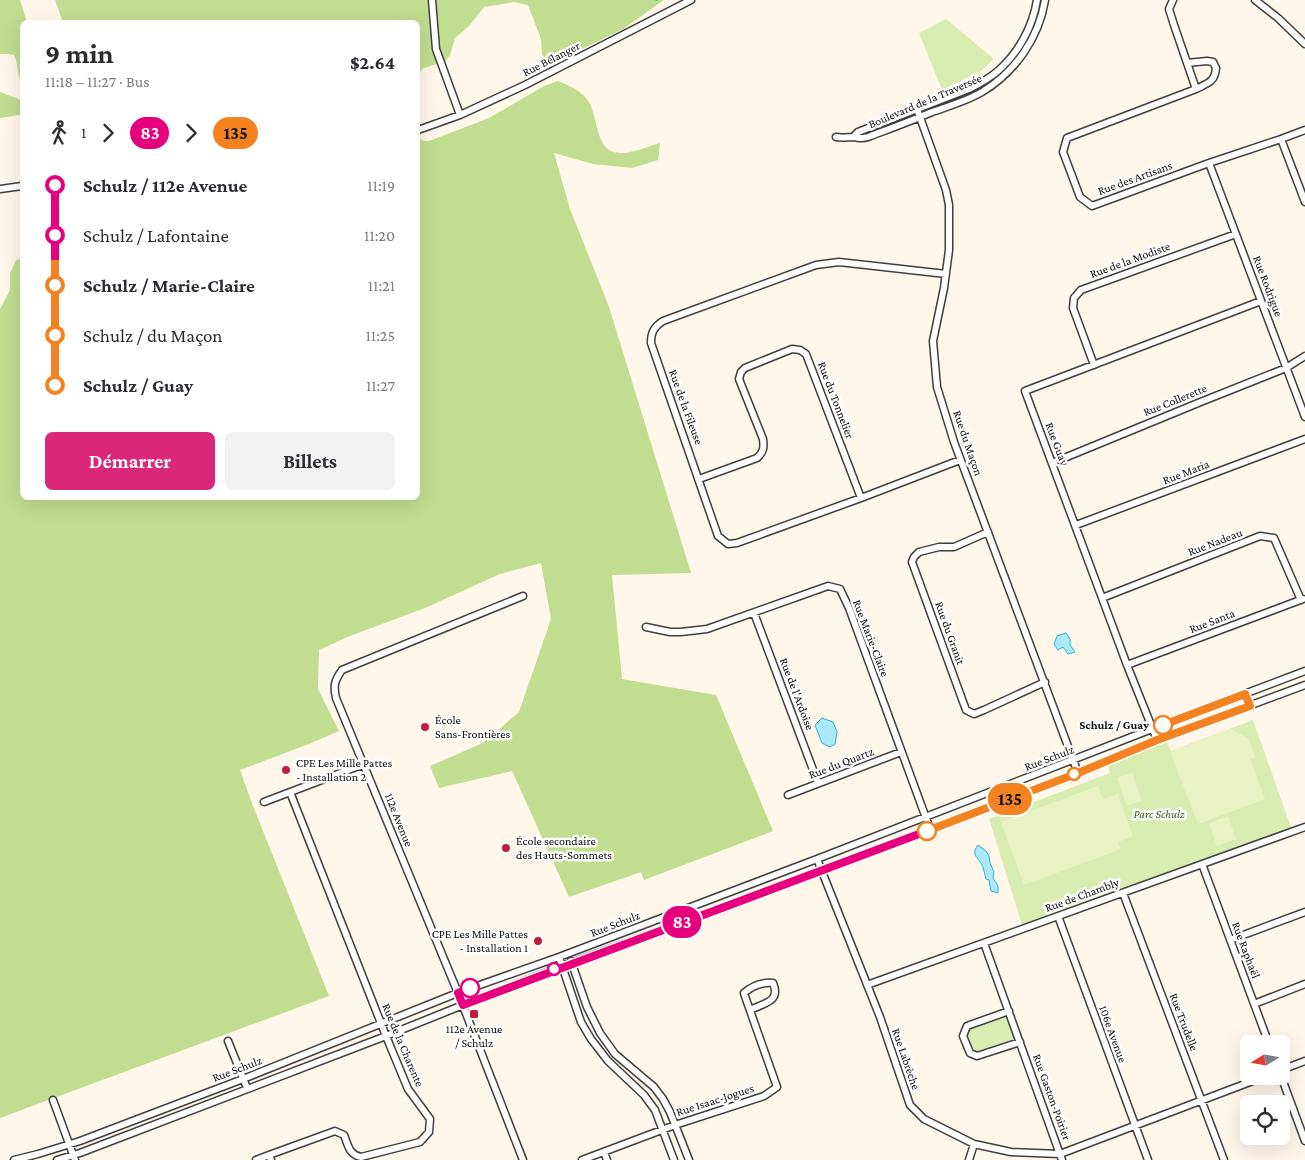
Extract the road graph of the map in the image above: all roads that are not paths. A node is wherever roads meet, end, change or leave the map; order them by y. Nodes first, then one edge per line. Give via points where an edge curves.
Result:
1 (432, 0) edge
2 (691, 0) edge
3 (1037, 0) edge
4 (1045, 0) edge
5 (1173, 0) edge
6 (1255, 0) edge
7 (1305, 44) edge
8 (1187, 63) junction
9 (1196, 89) junction
10 (917, 109) junction
11 (460, 114) junction
12 (920, 117) junction
13 (420, 129) edge
14 (1305, 130) edge
15 (836, 137) dead end
16 (853, 137) junction
17 (1281, 140) junction
18 (1209, 163) junction
19 (20, 186) edge
20 (0, 189) edge
21 (1305, 202) edge
22 (1236, 234) junction
23 (946, 274) junction
24 (1261, 301) junction
25 (1305, 356) edge
26 (1094, 365) junction
27 (1286, 368) junction
28 (1305, 417) edge
29 (1305, 439) edge
30 (960, 460) junction
31 (1052, 462) junction
32 (699, 479) junction
33 (861, 498) junction
34 (1076, 525) junction
35 (988, 532) junction
36 (523, 596) dead end
37 (1102, 598) junction
38 (1303, 599) edge
39 (754, 613) junction
40 (646, 627) dead end
41 (1127, 666) junction
42 (1305, 671) edge
43 (1045, 682) junction
44 (1305, 685) edge
45 (1245, 694) junction
46 (1250, 706) junction
47 (1152, 729) junction
48 (1157, 740) junction
49 (901, 752) junction
50 (1074, 760) junction
51 (364, 764) junction
52 (1078, 773) junction
53 (818, 783) junction
54 (1009, 785) junction
55 (290, 792) junction
56 (788, 794) dead end
57 (1013, 798) junction
58 (264, 802) dead end
59 (926, 817) junction
60 (1305, 826) edge
61 (930, 829) junction
62 (817, 859) junction
63 (1202, 864) junction
64 (822, 871) junction
65 (1123, 893) junction
66 (1305, 912) edge
67 (1058, 916) junction
68 (1230, 940) junction
69 (984, 943) junction
70 (568, 953) junction
71 (559, 957) junction
72 (572, 963) junction
73 (563, 966) junction
74 (507, 975) junction
75 (1305, 984) edge
76 (867, 985) junction
77 (511, 986) junction
78 (458, 993) junction
79 (1254, 1004) junction
80 (463, 1005) junction
81 (750, 1010) junction
82 (1009, 1011) junction
83 (381, 1024) junction
84 (1266, 1035) edge
85 (386, 1036) junction
86 (228, 1041) dead end
87 (1020, 1042) junction
88 (1305, 1061) edge
89 (1290, 1067) edge
90 (243, 1079) junction
91 (1242, 1085) edge
92 (1284, 1085) edge
93 (247, 1088) junction
94 (53, 1100) dead end
95 (1201, 1100) junction
96 (675, 1125) junction
97 (1135, 1126) junction
98 (662, 1130) junction
99 (1305, 1141) edge
100 (974, 1144) junction
101 (70, 1145) junction
102 (604, 1152) junction
103 (1061, 1157) edge
104 (74, 1158) edge
105 (270, 1158) edge
106 (14, 1160) edge
107 (57, 1160) edge
108 (256, 1160) edge
109 (523, 1160) edge
110 (582, 1160) edge
111 (607, 1160) edge
112 (674, 1160) edge
113 (688, 1160) edge
114 (969, 1160) edge
115 (1148, 1160) edge
116 (1224, 1160) edge

1 - 11 street via 436,49
2 - 11 street, Rue Bélanger
3 - 10 street, Boulevard de la Traversée via 1025,36 998,70 969,89
4 - 12 street, Boulevard de la Traversée via 1032,39 1006,74 981,93
5 - 8 street via 1169,9
6 - 7 street
8 - 9 street
8 - 9 street, Rue des Artisans via 1207,61 1216,68 1212,81
9 - 18 street, Rue des Artisans via 1067,138 1063,152 1080,197 1092,206
10 - 12 street, Rue du Maçon
10 - 16 street, Boulevard de la Traversée via 858,132
11 - 13 street, Rue Bélanger
12 - 16 street, Boulevard de la Traversée via 862,139
12 - 23 street, Rue du Maçon via 949,205
14 - 17 street, Rue des Artisans
15 - 16 street, Boulevard de la Traversée
17 - 18 street, Rue des Artisans
17 - 21 street
18 - 22 street, Rue Rodrigue
19 - 20 street
22 - 24 street, Rue Rodrigue
22 - 26 street, Rue de la Modiste via 1081,290 1074,298 1073,308
23 - 30 street, Rue du Maçon via 933,341 937,387
23 - 32 street, Rue de la Fileuse via 839,262 816,265 663,321 655,327 651,344
24 - 26 street, Rue Guay
24 - 27 street, Rue Rodrigue
25 - 27 street, Rue Collerette
26 - 31 street, Rue Guay via 1025,391
27 - 28 street, Rue Rodrigue
27 - 31 street, Rue Collerette
29 - 34 street, Rue Maria
30 - 33 street, Rue de la Fileuse
30 - 35 street, Rue du Maçon
31 - 34 street, Rue Guay
32 - 33 street, Rue de la Fileuse via 718,536 728,544
32 - 33 street, Rue du Tonnelier via 761,454 763,439 739,379 741,372 792,349 806,354
34 - 37 street, Rue Guay
35 - 43 street, Rue du Maçon
35 - 43 street, Rue du Granit via 954,547 919,552 912,562 966,710 974,714
36 - 51 street, 112e Avenue via 342,670 336,678 336,698
37 - 38 street, Rue Nadeau via 1260,536 1274,538
37 - 41 street, Rue Guay
38 - 41 street, Rue Santa
39 - 40 street, Rue Marie-Claire via 707,629 670,632
39 - 49 street, Rue Marie-Claire via 828,586 840,589
39 - 53 street, Rue de l'Ardoise
41 - 47 street, Rue Guay
42 - 45 street, Rue Schulz
43 - 50 street, Rue du Maçon
44 - 46 street, Rue Schulz
45 - 46 street
45 - 47 street, Rue Schulz
46 - 48 street, Rue Schulz
47 - 48 street, Rue Guay
47 - 50 street, Rue Schulz
48 - 52 street, Rue Schulz
49 - 53 street, Rue du Quartz
49 - 59 street, Rue Marie-Claire
50 - 52 street, Rue du Maçon
50 - 54 street, Rue Schulz
51 - 55 street
51 - 78 street, 112e Avenue
52 - 57 street, Rue Schulz
53 - 56 street, Rue du Quartz
54 - 57 street
54 - 59 street, Rue Schulz
55 - 58 street
55 - 83 street, Rue de la Charente
57 - 61 street, Rue Schulz
59 - 61 street, Rue Marie-Claire
59 - 62 street, Rue Schulz
60 - 63 street, Rue de Chambly
61 - 64 street, Rue Schulz
62 - 64 street, Rue Labrèche
62 - 70 street, Rue Schulz
63 - 65 street, Rue de Chambly
63 - 68 street, Rue Raphaël
64 - 72 street, Rue Schulz
64 - 76 street, Rue Labrèche
65 - 67 street, Rue de Chambly
65 - 95 street, Rue Trudelle
66 - 68 street
67 - 69 street, Rue de Chambly
67 - 97 street, 106e Avenue
68 - 79 street, Rue Raphaël
69 - 76 street, Rue de Chambly
69 - 82 street, Rue Gaston-Poirier
70 - 71 street, Rue Schulz
70 - 72 street
71 - 73 street
71 - 74 street, Rue Schulz
72 - 73 street, Rue Schulz
72 - 96 street via 600,1033 615,1054 654,1088
73 - 77 street, Rue Schulz
73 - 98 street via 581,1022 591,1039 608,1061 644,1095 655,1110
74 - 77 street
74 - 78 street, Rue Schulz
75 - 79 street
76 - 100 street, Rue Labrèche via 910,1105 924,1119
77 - 80 street, Rue Schulz
78 - 80 street, 112e Avenue
78 - 83 street, Rue Schulz
79 - 84 street, Rue Raphaël
80 - 85 street, Rue Schulz
80 - 109 street, 112e Avenue
81 - 81 street, Rue Isaac-Jogues via 744,993 765,982 773,983 776,990 772,999
81 - 96 street, Rue Isaac-Jogues via 777,1087 764,1096
82 - 87 street, Rue Gaston-Poirier
82 - 87 street, Rue Gaston-Poirier via 967,1026 963,1036 970,1053 977,1056
83 - 85 street, Rue de la Charente
83 - 90 street, Rue Schulz
85 - 93 street, Rue Schulz
85 - 105 street, Rue de la Charente via 408,1089 430,1119 429,1132 420,1142 361,1157 355,1156 344,1135 335,1131
86 - 90 street
87 - 103 street, Rue Gaston-Poirier
88 - 89 street
90 - 93 street
90 - 101 street, Rue Schulz
91 - 95 street, Rue Labrèche
92 - 99 street
93 - 104 street, Rue Schulz
94 - 101 street
95 - 97 street, Rue Labrèche
95 - 116 street, Rue Trudelle
96 - 98 street, Rue Isaac-Jogues
96 - 113 street
97 - 103 street, Rue Labrèche
97 - 115 street, 106e Avenue
98 - 102 street, Rue Isaac-Jogues
98 - 112 street
100 - 103 street, Rue Labrèche
100 - 114 street
101 - 104 street
101 - 106 street, Rue Schulz
102 - 110 street, Rue Isaac-Jogues
102 - 111 street
104 - 107 street, Rue Schulz
105 - 108 street

